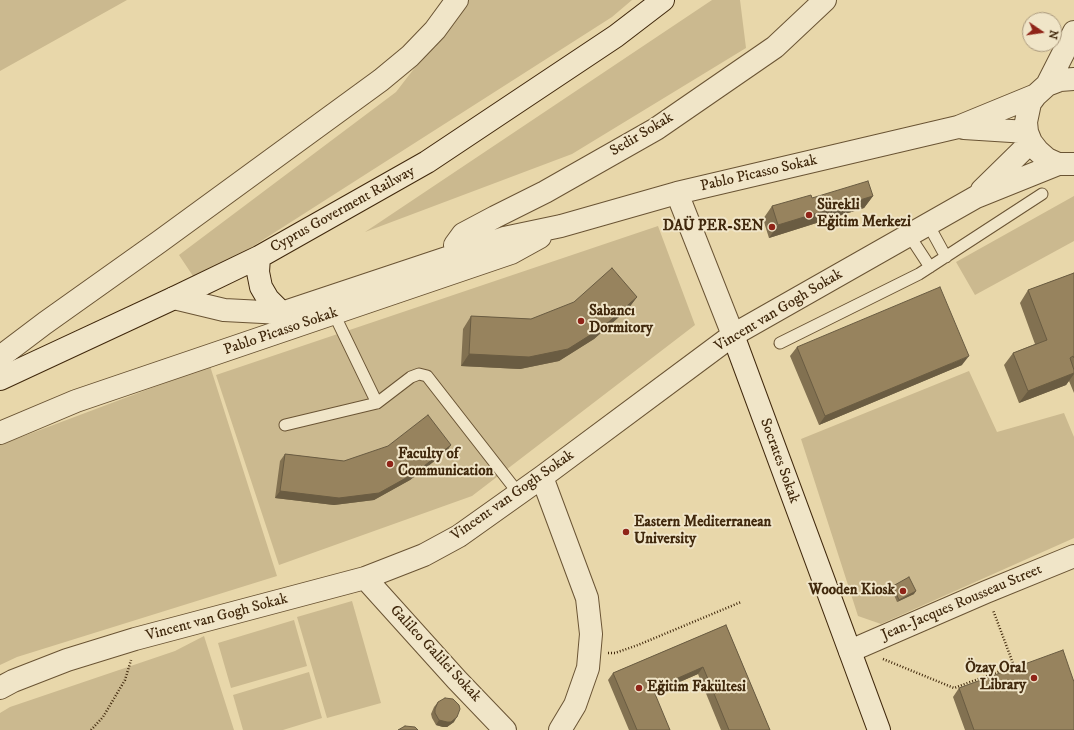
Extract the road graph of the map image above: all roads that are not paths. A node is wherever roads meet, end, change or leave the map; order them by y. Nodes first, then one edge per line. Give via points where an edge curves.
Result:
1 (457, 0) edge
2 (662, 0) edge
3 (825, 0) edge
4 (1074, 32) edge
5 (1074, 79) edge
6 (1042, 90) junction
7 (958, 127) junction
8 (1029, 137) junction
9 (1069, 165) edge
10 (677, 193) junction
11 (1042, 194) dead end
12 (976, 197) junction
13 (928, 224) junction
14 (561, 226) junction
15 (909, 235) junction
16 (456, 255) junction
17 (259, 257) junction
18 (946, 257) junction
19 (930, 266) junction
20 (174, 298) junction
21 (282, 313) junction
22 (334, 314) junction
23 (733, 335) junction
24 (780, 343) dead end
25 (0, 357) edge
26 (0, 379) edge
27 (378, 403) junction
28 (285, 425) dead end
29 (0, 433) edge
30 (542, 477) junction
31 (519, 494) junction
32 (1074, 556) edge
33 (365, 578) junction
34 (850, 651) junction
35 (0, 688) edge
36 (505, 730) edge
37 (560, 730) edge
38 (879, 730) edge

1 - 25 street via 435,30 410,56 381,80
2 - 17 street, Cyprus Goverment Railway via 616,36 427,162
3 - 16 street, Sedir Sokak via 775,47 656,128 546,192 463,234 455,246
4 - 6 street
5 - 6 street via 1060,80
6 - 7 street
6 - 8 street via 1030,103 1027,112
7 - 8 street
7 - 10 street, Pablo Picasso Sokak
8 - 9 street via 1038,152 1047,159
8 - 12 street
9 - 12 street
10 - 14 street, Pablo Picasso Sokak
10 - 23 street, Socrates Sokak
11 - 18 lane
12 - 13 street, Vincent van Gogh Sokak
13 - 15 street, Vincent van Gogh Sokak
13 - 18 lane
14 - 16 street, Pablo Picasso Sokak via 504,238
14 - 22 street, Pablo Picasso Sokak via 510,253
15 - 19 lane
15 - 23 street, Vincent van Gogh Sokak
16 - 21 street, Pablo Picasso Sokak
17 - 20 street, Cyprus Goverment Railway
17 - 21 street via 261,287 268,299
18 - 19 lane
19 - 24 lane via 919,274
20 - 21 street, Pablo Picasso Sokak via 224,310
20 - 26 street, Cyprus Goverment Railway
22 - 27 lane
22 - 29 street, Pablo Picasso Sokak via 76,401
23 - 30 street, Vincent van Gogh Sokak
23 - 34 street, Socrates Sokak
27 - 28 lane
27 - 31 lane via 412,377 419,374 427,376
30 - 31 street, Vincent van Gogh Sokak
30 - 37 street via 586,598 591,634 588,668 575,705
31 - 33 street, Vincent van Gogh Sokak via 459,536 424,555
32 - 34 street, Jean-Jacques Rousseau Street
33 - 35 street, Vincent van Gogh Sokak via 67,660
33 - 36 street, Galileo Galilei Sokak
34 - 38 street, Socrates Sokak

